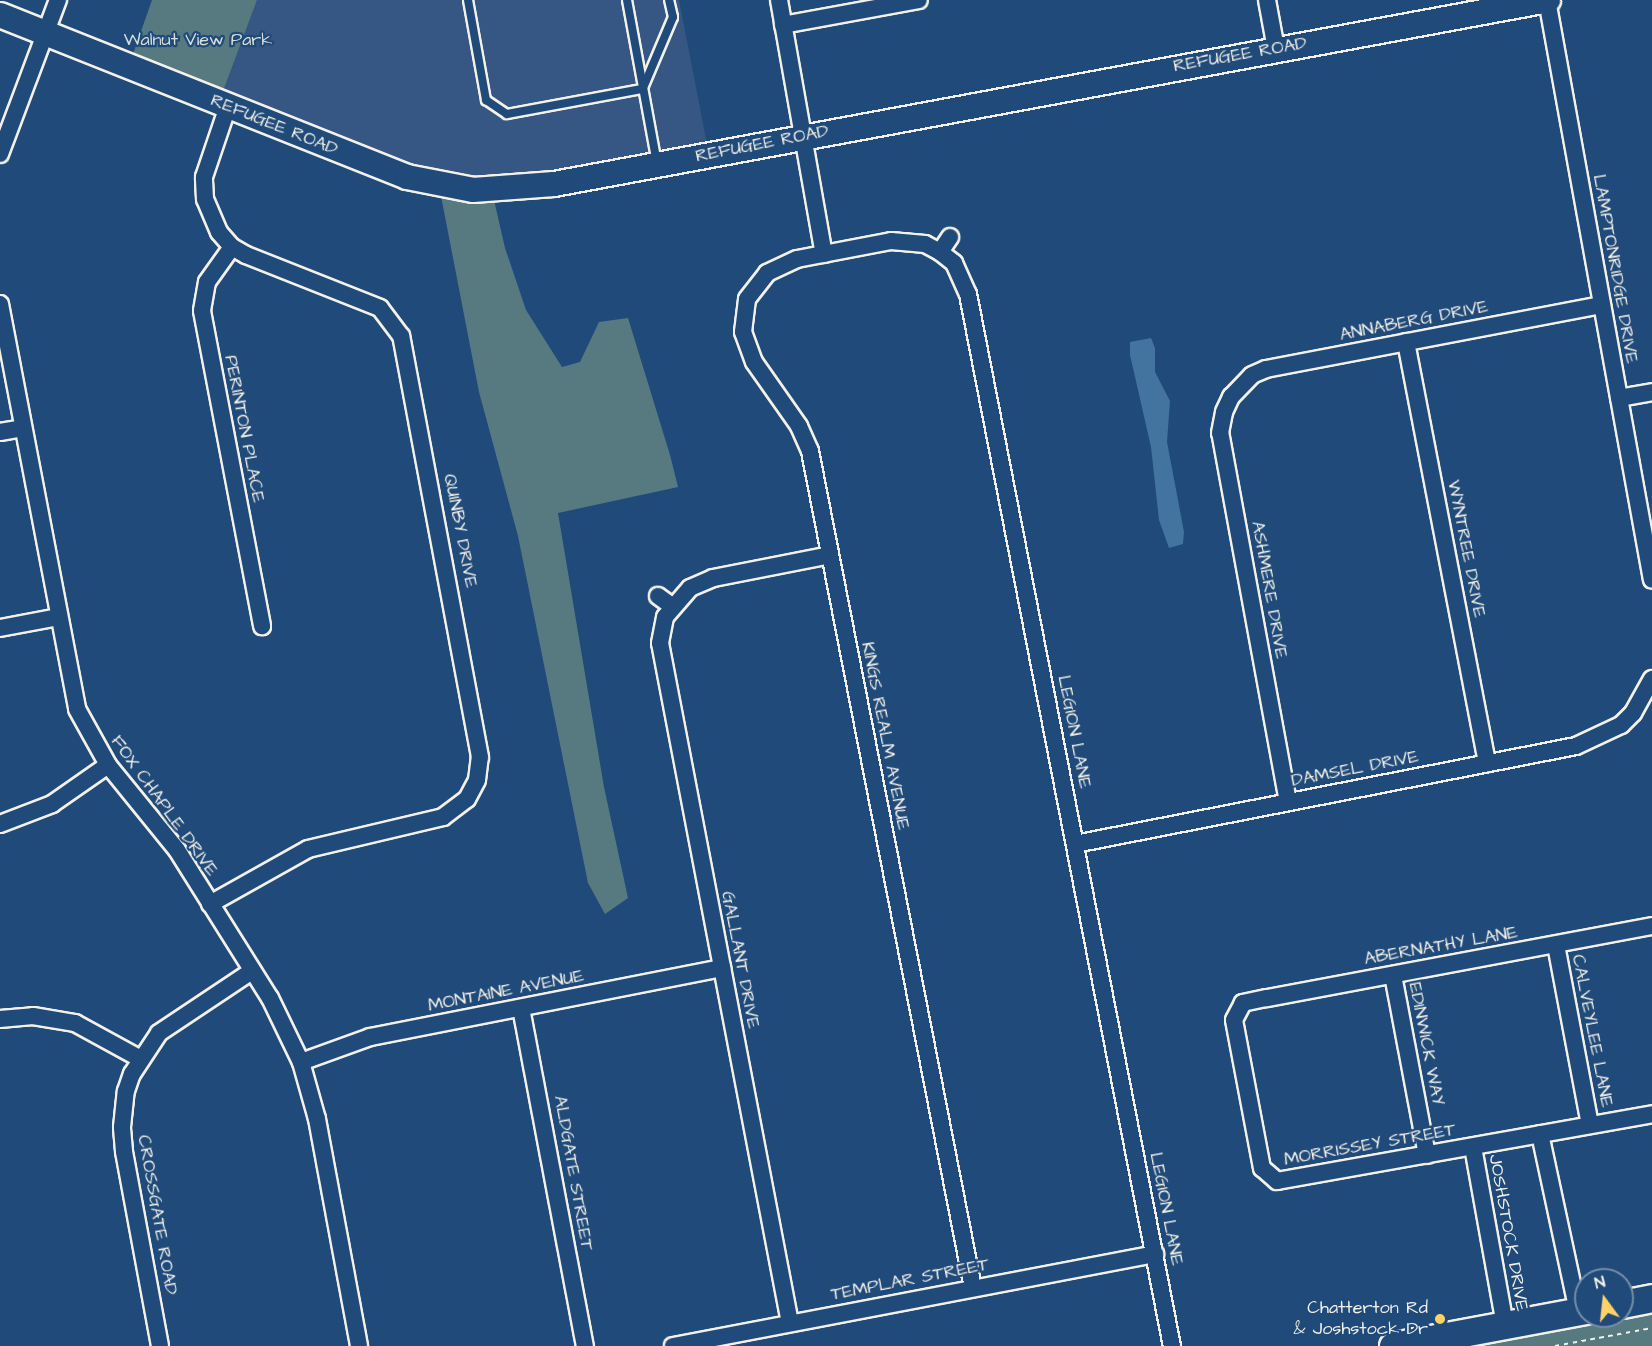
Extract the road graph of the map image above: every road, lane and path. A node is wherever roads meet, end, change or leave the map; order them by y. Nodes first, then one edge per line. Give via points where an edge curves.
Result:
1 (58, 0) edge
2 (468, 0) edge
3 (627, 0) edge
4 (669, 0) edge
5 (779, 0) edge
6 (919, 0) edge
7 (1267, 0) edge
8 (1547, 0) edge
9 (0, 15) edge
10 (783, 25) junction
11 (46, 32) junction
12 (1276, 49) junction
13 (642, 89) junction
14 (228, 106) junction
15 (802, 136) junction
16 (0, 154) edge
17 (657, 164) junction
18 (950, 237) dead end
19 (232, 247) junction
20 (940, 252) junction
21 (824, 254) junction
22 (0, 304) edge
23 (1602, 305) junction
24 (1406, 342) junction
25 (1239, 388) joint
26 (1652, 392) edge
27 (1619, 398) junction
28 (23, 428) junction
29 (0, 432) edge
30 (830, 555) junction
31 (1652, 580) edge
32 (658, 596) dead end
33 (672, 606) junction
34 (58, 617) junction
35 (262, 626) dead end
36 (0, 628) edge
37 (1652, 679) edge
38 (1487, 763) junction
39 (108, 765) junction
40 (1288, 802) junction
41 (0, 824) edge
42 (1075, 844) junction
43 (210, 904) junction
44 (1652, 926) edge
45 (1556, 945) junction
46 (722, 968) junction
47 (252, 971) junction
48 (1393, 975) junction
49 (1239, 1007) joint
50 (521, 1008) junction
51 (0, 1019) edge
52 (141, 1059) junction
53 (301, 1062) junction
54 (1652, 1114) edge
55 (1590, 1125) junction
56 (1540, 1134) junction
57 (1473, 1147) junction
58 (1426, 1155) junction
59 (1155, 1254) junction
60 (1574, 1277) edge
61 (973, 1288) junction
62 (1652, 1298) edge
63 (1634, 1302) edge
64 (1574, 1312) edge
65 (790, 1323) junction
66 (1505, 1325) junction
67 (1652, 1328) edge
68 (160, 1346) edge
69 (359, 1346) edge
70 (585, 1346) edge
71 (673, 1346) edge
72 (1172, 1346) edge
73 (1393, 1346) edge
74 (1556, 1346) edge

1 - 11 street
2 - 13 lane via 486,100 507,114
3 - 13 lane
4 - 13 lane via 673,17
5 - 10 street
6 - 10 street
7 - 12 street
8 - 12 street, REFUGEE ROAD
8 - 23 street, LAMPTONRIDGE DRIVE
9 - 11 street, REFUGEE ROAD
10 - 15 street
11 - 14 street, REFUGEE ROAD
11 - 16 street
12 - 15 street, REFUGEE ROAD
13 - 17 lane
14 - 17 street, REFUGEE ROAD via 407,177 447,187 503,189 554,184
14 - 19 street via 206,163 204,188 212,220
15 - 17 street, REFUGEE ROAD
15 - 21 street
18 - 20 street
19 - 35 street, PERINTON PLACE via 207,282 202,311
19 - 43 street, QUINBY DRIVE via 369,302 388,315 401,336 480,757 477,780 467,799 443,817 308,849
20 - 21 street, LEGION LANE via 925,244 900,241
20 - 42 street, LEGION LANE via 954,263 969,294
21 - 30 street, KINGS REALM AVENUE via 797,259 767,273 747,299 743,332 754,362 799,426 810,451
22 - 28 street, FOX CHAPLE DRIVE
23 - 24 street, ANNABERG DRIVE
23 - 27 street, LAMPTONRIDGE DRIVE
24 - 25 street, ANNABERG DRIVE via 1266,369
24 - 38 street, WYNTREE DRIVE
25 - 40 street, ASHMERE DRIVE via 1224,412 1220,433
26 - 27 street
27 - 31 street, LAMPTONRIDGE DRIVE
28 - 29 street
28 - 34 street, FOX CHAPLE DRIVE
30 - 33 street via 714,578 690,588
30 - 61 street, KINGS REALM AVENUE
32 - 33 street
33 - 46 street, GALLANT DRIVE via 661,630 661,656
34 - 36 street
34 - 39 street, FOX CHAPLE DRIVE via 77,709
37 - 38 street, DAMSEL DRIVE via 1633,713 1592,741
38 - 40 street, DAMSEL DRIVE
39 - 41 street via 52,804
39 - 43 street, FOX CHAPLE DRIVE via 177,850
40 - 42 street, DAMSEL DRIVE
42 - 59 street, LEGION LANE
43 - 47 street, FOX CHAPLE DRIVE
44 - 45 street, ABERNATHY LANE
45 - 48 street, ABERNATHY LANE
45 - 55 street, CALVEYLEE LANE
46 - 50 street, MONTAINE AVENUE
46 - 65 street, GALLANT DRIVE
47 - 52 street, CROSSGATE ROAD via 169,1024
47 - 53 street, FOX CHAPLE DRIVE
48 - 49 street, ABERNATHY LANE via 1266,998
48 - 58 street, EDINWICK WAY
49 - 58 street, MORRISSEY STREET via 1234,1026 1266,1175 1285,1182
50 - 53 street, MONTAINE AVENUE via 370,1037
50 - 70 street, ALDGATE STREET
51 - 52 street via 33,1016 75,1023
52 - 68 street, CROSSGATE ROAD via 126,1090 122,1127
53 - 69 street, FOX CHAPLE DRIVE via 317,1119
54 - 55 street, MORRISSEY STREET
55 - 56 street, MORRISSEY STREET
56 - 57 street, MORRISSEY STREET
56 - 60 street
57 - 58 street, MORRISSEY STREET
57 - 66 street, JOSHSTOCK DRIVE
59 - 61 street, TEMPLAR STREET
59 - 72 street, LEGION LANE
61 - 65 street, TEMPLAR STREET
62 - 63 main road
64 - 66 main road
65 - 71 street, TEMPLAR STREET
66 - 73 main road
67 - 74 path

